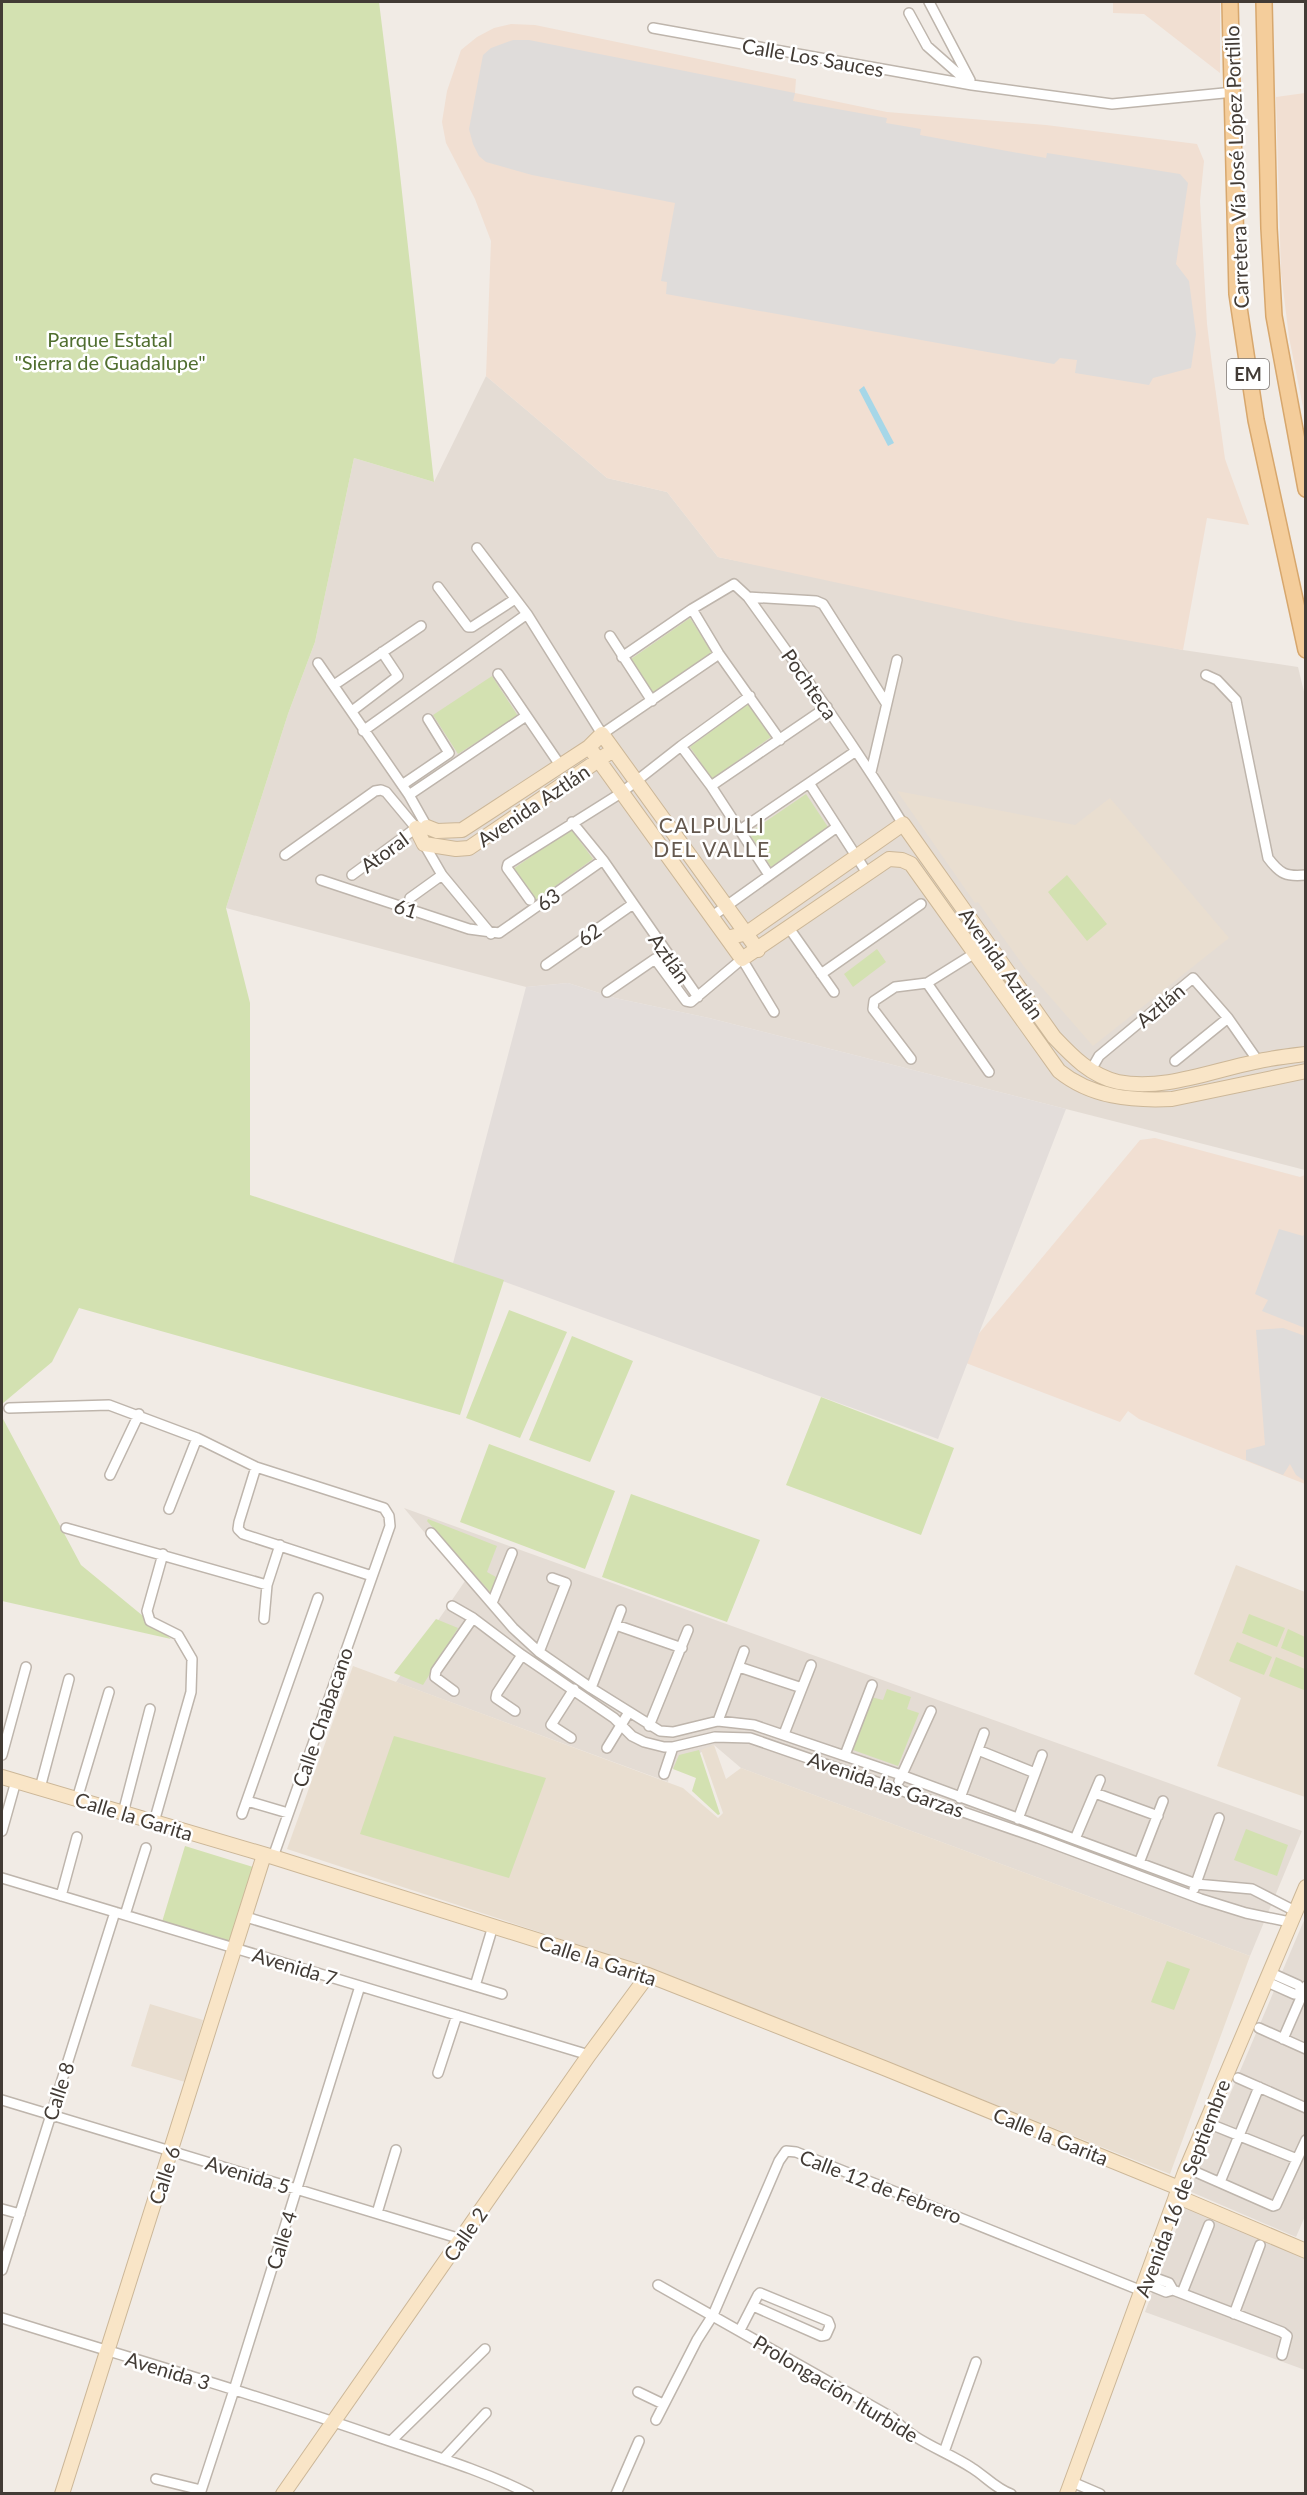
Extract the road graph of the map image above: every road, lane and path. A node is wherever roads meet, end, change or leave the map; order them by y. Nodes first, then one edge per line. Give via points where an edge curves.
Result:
1 (929, 2) edge
2 (1230, 2) edge
3 (1263, 2) edge
4 (909, 13) dead end
5 (653, 28) dead end
6 (972, 85) junction
7 (1233, 92) junction
8 (1305, 489) edge
9 (477, 548) dead end
10 (438, 587) dead end
11 (748, 597) junction
12 (515, 599) junction
13 (692, 609) junction
14 (526, 614) junction
15 (421, 626) dead end
16 (610, 636) dead end
17 (1305, 650) edge
18 (382, 652) junction
19 (719, 654) junction
20 (622, 657) junction
21 (897, 660) dead end
22 (318, 663) dead end
23 (498, 674) dead end
24 (1206, 675) dead end
25 (334, 685) junction
26 (750, 696) junction
27 (652, 701) junction
28 (886, 703) junction
29 (827, 707) junction
30 (352, 711) junction
31 (526, 716) junction
32 (428, 718) dead end
33 (363, 731) junction
34 (602, 734) junction
35 (780, 740) junction
36 (681, 746) junction
37 (589, 747) junction
38 (614, 750) junction
39 (856, 751) junction
40 (599, 760) junction
41 (560, 765) junction
42 (871, 772) junction
43 (637, 782) junction
44 (809, 783) junction
45 (402, 785) junction
46 (711, 786) junction
47 (621, 793) junction
48 (409, 795) junction
49 (572, 822) junction
50 (903, 824) junction
51 (837, 827) junction
52 (421, 828) junction
53 (740, 830) junction
54 (424, 844) junction
55 (285, 855) dead end
56 (857, 855) junction
57 (603, 860) junction
58 (937, 870) junction
59 (867, 873) junction
60 (770, 874) junction
61 (352, 875) dead end
62 (442, 875) junction
63 (1305, 875) edge
64 (321, 880) dead end
65 (923, 880) junction
66 (410, 898) dead end
67 (530, 900) dead end
68 (633, 904) junction
69 (921, 904) dead end
70 (726, 905) junction
71 (711, 917) junction
72 (789, 928) junction
73 (747, 933) junction
74 (491, 934) junction
75 (727, 938) junction
76 (758, 950) junction
77 (975, 953) junction
78 (742, 959) junction
79 (546, 965) dead end
80 (821, 974) junction
81 (927, 983) junction
82 (607, 992) dead end
83 (834, 992) dead end
84 (698, 997) junction
85 (774, 1012) dead end
86 (1228, 1018) junction
87 (1305, 1054) edge
88 (911, 1059) dead end
89 (1175, 1061) dead end
90 (1258, 1061) junction
91 (1091, 1070) junction
92 (1305, 1071) edge
93 (989, 1072) dead end
94 (9, 1408) dead end
95 (139, 1414) junction
96 (197, 1438) junction
97 (256, 1467) junction
98 (110, 1475) dead end
99 (170, 1509) dead end
100 (66, 1528) dead end
101 (431, 1533) dead end
102 (280, 1545) junction
103 (512, 1553) dead end
104 (163, 1554) junction
105 (372, 1576) junction
106 (552, 1578) dead end
107 (267, 1586) junction
108 (318, 1598) dead end
109 (492, 1603) junction
110 (452, 1606) dead end
111 (621, 1610) dead end
112 (473, 1618) junction
113 (264, 1619) dead end
114 (616, 1625) junction
115 (513, 1628) junction
116 (688, 1630) dead end
117 (502, 1639) junction
118 (682, 1648) junction
119 (744, 1651) dead end
120 (539, 1652) junction
121 (522, 1655) junction
122 (811, 1665) dead end
123 (26, 1667) dead end
124 (739, 1667) junction
125 (69, 1679) dead end
126 (872, 1684) dead end
127 (591, 1688) junction
128 (574, 1689) junction
129 (802, 1689) junction
130 (454, 1691) dead end
131 (109, 1692) dead end
132 (150, 1708) dead end
133 (515, 1711) dead end
134 (931, 1711) dead end
135 (629, 1712) junction
136 (718, 1721) junction
137 (620, 1726) junction
138 (649, 1726) junction
139 (984, 1732) dead end
140 (784, 1734) junction
141 (571, 1738) dead end
142 (673, 1747) junction
143 (607, 1748) dead end
144 (978, 1750) junction
145 (2, 1755) edge
146 (845, 1755) junction
147 (1042, 1755) dead end
148 (1035, 1773) junction
149 (664, 1774) dead end
150 (901, 1775) junction
151 (2, 1776) edge
152 (1100, 1780) dead end
153 (16, 1781) junction
154 (40, 1788) junction
155 (896, 1789) junction
156 (1095, 1793) junction
157 (960, 1798) junction
158 (77, 1799) junction
159 (247, 1801) junction
160 (1163, 1801) dead end
161 (123, 1813) junction
162 (242, 1814) dead end
163 (288, 1814) junction
164 (1158, 1816) junction
165 (1219, 1818) dead end
166 (1018, 1819) junction
167 (154, 1822) junction
168 (2, 1831) edge
169 (1039, 1833) junction
170 (77, 1838) dead end
171 (1075, 1839) junction
172 (146, 1848) dead end
173 (268, 1856) junction
174 (1139, 1863) junction
175 (2, 1878) edge
176 (1196, 1884) junction
177 (1305, 1887) edge
178 (61, 1896) junction
179 (1191, 1896) junction
180 (120, 1914) junction
181 (246, 1917) junction
182 (1293, 1917) junction
183 (493, 1926) junction
184 (236, 1948) junction
185 (648, 1975) junction
186 (1267, 1977) junction
187 (360, 1986) junction
188 (475, 1986) junction
189 (1305, 1991) edge
190 (502, 1994) dead end
191 (457, 2015) junction
192 (1259, 2028) dead end
193 (1283, 2039) junction
194 (1305, 2049) edge
195 (589, 2055) junction
196 (438, 2073) dead end
197 (1238, 2078) dead end
198 (1259, 2087) junction
199 (2, 2100) edge
200 (1305, 2108) edge
201 (51, 2115) junction
202 (1206, 2122) junction
203 (1239, 2136) junction
204 (1305, 2140) edge
205 (396, 2150) dead end
206 (172, 2151) junction
207 (1297, 2159) junction
208 (1198, 2173) dead end
209 (1220, 2182) junction
210 (297, 2189) junction
211 (1177, 2192) junction
212 (2, 2209) edge
213 (377, 2213) junction
214 (20, 2214) junction
215 (1209, 2225) dead end
216 (461, 2239) junction
217 (1260, 2245) dead end
218 (1305, 2251) edge
219 (2, 2270) edge
220 (1144, 2283) junction
221 (658, 2284) dead end
222 (1178, 2292) junction
223 (753, 2306) junction
224 (1234, 2313) junction
225 (713, 2315) junction
226 (2, 2318) edge
227 (740, 2330) junction
228 (485, 2349) dead end
229 (108, 2352) junction
230 (1282, 2355) dead end
231 (976, 2362) dead end
232 (234, 2390) junction
233 (638, 2392) dead end
234 (663, 2404) junction
235 (486, 2413) dead end
236 (656, 2420) dead end
237 (334, 2421) junction
238 (391, 2441) junction
239 (639, 2441) dead end
240 (944, 2452) junction
241 (443, 2459) junction
242 (156, 2479) dead end
243 (1069, 2488) edge
244 (200, 2492) edge
245 (62, 2493) edge
246 (283, 2493) edge
247 (529, 2493) edge
248 (616, 2493) edge
249 (1011, 2493) edge
250 (1100, 2493) edge

1 - 6 street
2 - 7 main road, Carretera Vía José López Portillo / EM
3 - 8 main road, Carretera Vía José López Portillo / EM via 1274,316
4 - 6 street via 927,46
5 - 6 street, Calle Los Sauces
6 - 7 street, Calle Los Sauces via 1112,104
7 - 17 main road, Carretera Vía José López Portillo / EM via 1237,294 1256,420
9 - 12 street
10 - 12 street via 468,627
11 - 13 street, Pochteca via 734,584
11 - 28 street via 823,604
11 - 29 street, Pochteca
12 - 14 street
13 - 19 street
13 - 20 street
14 - 33 street
14 - 34 street
15 - 18 street
16 - 20 street
18 - 25 street
18 - 30 street via 398,676
19 - 26 street
19 - 27 street
20 - 27 street
21 - 28 street
22 - 25 street
23 - 31 street
24 - 63 street via 1217,680 1236,700 1268,858 1278,871
25 - 30 street
26 - 35 street
26 - 36 street
27 - 34 street
28 - 42 street
29 - 35 street
29 - 39 street, Pochteca
30 - 33 street
31 - 41 street
31 - 48 street
32 - 45 street via 449,753
33 - 45 street
34 - 37 street, Avenida Aztlán
34 - 38 street
35 - 46 street
36 - 43 street
36 - 46 street
37 - 40 street, Avenida Aztlán
37 - 41 street, Avenida Aztlán
38 - 40 street, Avenida Aztlán
38 - 43 street
39 - 42 street, Pochteca
39 - 44 street
40 - 47 street, Avenida Aztlán
40 - 54 street, Avenida Aztlán via 469,848
41 - 52 street, Avenida Aztlán via 462,830
42 - 50 street, Pochteca
43 - 47 street
43 - 70 street
44 - 51 street
44 - 53 street
45 - 48 street
46 - 53 street
47 - 49 street
47 - 71 street, Avenida Aztlán
48 - 52 street
49 - 57 street, Aztlán
49 - 67 street via 507,866
50 - 56 street
50 - 58 street, Avenida Aztlán
51 - 56 street
51 - 60 street
52 - 54 street
52 - 55 street via 386,792 375,791
52 - 61 street, Atoral
53 - 60 street
54 - 62 street, Atoral
56 - 59 street
56 - 73 street
57 - 68 street, Aztlán
57 - 74 street, 63 via 499,933
58 - 65 street
58 - 91 street, Avenida Aztlán via 1054,1037
59 - 65 street, Avenida Aztlán via 889,860 902,860 911,864
59 - 72 street, Avenida Aztlán
60 - 70 street
62 - 66 street
62 - 74 street, Atoral
64 - 74 street, 61
65 - 77 street, Avenida Aztlán
68 - 79 street, 62
68 - 84 street, Aztlán
69 - 80 street
70 - 71 street
70 - 73 street
71 - 75 street, Avenida Aztlán
72 - 76 street, Avenida Aztlán
72 - 80 street
73 - 75 street
73 - 76 street
75 - 78 street, Avenida Aztlán
76 - 78 street, Avenida Aztlán
77 - 81 street
77 - 92 street, Avenida Aztlán via 1059,1071 1089,1089 1115,1097 1172,1099
78 - 84 street, Aztlán
78 - 85 street
80 - 83 street
81 - 88 street via 895,987 872,1005
81 - 93 street
82 - 84 street via 655,958 686,1001
86 - 89 street
86 - 90 street, Aztlán
86 - 91 street, Aztlán via 1193,978 1098,1056
87 - 90 street, Avenida Aztlán
90 - 91 street, Avenida Aztlán via 1148,1084 1117,1082
94 - 95 street via 109,1404
95 - 96 street
95 - 98 street
96 - 97 street
96 - 99 street
97 - 102 street via 238,1529
97 - 105 street, Calle Chabacano via 384,1508 390,1526
100 - 104 street
101 - 109 street
102 - 105 street
102 - 107 street
103 - 109 street
104 - 107 street
104 - 167 street via 147,1611 150,1621 178,1635 192,1659 191,1692
105 - 163 street, Calle Chabacano
106 - 120 street via 566,1583
107 - 113 street
108 - 159 street
109 - 115 street
110 - 112 street
111 - 114 street
112 - 117 street
112 - 130 street via 436,1671 435,1677
114 - 118 street
114 - 127 street
115 - 117 street
115 - 120 street, Avenida las Garzas
116 - 118 street
117 - 121 street, Avenida las Garzas
118 - 138 street
119 - 124 street
120 - 127 street, Avenida las Garzas
121 - 128 street, Avenida las Garzas
121 - 133 street via 496,1698
122 - 129 street
123 - 145 street
124 - 129 street
124 - 136 street
125 - 154 street
126 - 146 street
127 - 135 street, Avenida las Garzas
128 - 137 street, Avenida las Garzas
128 - 141 street via 551,1725
129 - 140 street
131 - 158 street
132 - 161 street
134 - 150 street
135 - 137 street
135 - 138 street, Avenida las Garzas
136 - 138 street, Avenida las Garzas via 673,1732
136 - 140 street, Avenida las Garzas via 754,1725
137 - 142 street, Avenida las Garzas via 644,1742
137 - 143 street
139 - 144 street
140 - 146 street, Avenida las Garzas
142 - 149 street
142 - 155 street, Avenida las Garzas via 715,1737 750,1738
144 - 148 street
144 - 157 street
146 - 150 street, Avenida las Garzas
147 - 148 street
148 - 166 street
150 - 155 street
150 - 157 street, Avenida las Garzas
151 - 153 street, Calle la Garita
152 - 156 street
153 - 154 street, Calle la Garita
153 - 168 street
154 - 158 street, Calle la Garita
155 - 169 street, Avenida las Garzas
156 - 164 street
156 - 171 street
157 - 166 street, Avenida las Garzas
158 - 161 street, Calle la Garita
159 - 162 street
159 - 163 street
160 - 164 street
161 - 167 street, Calle la Garita
163 - 173 street, Calle Chabacano
164 - 174 street
165 - 176 street
166 - 169 street, Avenida las Garzas
167 - 173 street, Calle la Garita
169 - 171 street, Avenida las Garzas
169 - 179 street, Avenida las Garzas
170 - 178 street
171 - 174 street, Avenida las Garzas
172 - 180 street, Calle 8
173 - 181 street, Calle 6
173 - 183 street, Calle la Garita
174 - 176 street, Avenida las Garzas
175 - 178 street, Avenida 7
176 - 179 street
176 - 182 street, Avenida las Garzas via 1251,1889
177 - 182 street, Avenida 16 de Septiembre
178 - 180 street, Avenida 7
179 - 182 street, Avenida las Garzas via 1246,1913
180 - 184 street, Avenida 7
180 - 201 street, Calle 8
181 - 184 street, Calle 6
181 - 188 street
182 - 186 street, Avenida 16 de Septiembre
183 - 185 street, Calle la Garita
183 - 188 street
184 - 187 street, Avenida 7
184 - 206 street, Calle 6
185 - 195 street, Calle 2
185 - 211 street, Calle la Garita via 895,2072
186 - 189 street via 1294,1994
186 - 202 street, Avenida 16 de Septiembre
187 - 191 street, Avenida 7
187 - 210 street, Calle 4
188 - 190 street
189 - 193 street
191 - 195 street, Avenida 7
191 - 196 street
192 - 193 street
193 - 194 street
195 - 216 street, Calle 2
197 - 198 street
198 - 200 street
198 - 203 street
199 - 201 street, Avenida 5
201 - 206 street, Avenida 5
201 - 214 street, Calle 8
202 - 203 street
202 - 211 street, Avenida 16 de Septiembre
203 - 207 street
203 - 209 street
204 - 207 street
205 - 213 street
206 - 210 street, Avenida 5
206 - 229 street, Calle 6
207 - 209 street via 1273,2206
208 - 209 street
210 - 213 street, Avenida 5
210 - 232 street, Calle 4
211 - 218 street, Calle la Garita
211 - 220 street, Avenida 16 de Septiembre
212 - 214 street
213 - 216 street, Avenida 5
214 - 219 street, Calle 8
215 - 222 street
216 - 237 street, Calle 2
217 - 224 street
220 - 222 street via 1166,2292
220 - 225 street, Calle 12 de Febrero via 786,2151
220 - 243 street, Avenida 16 de Septiembre
221 - 225 street, Prolongación Iturbide
222 - 224 street
223 - 223 street via 763,2293 828,2321 830,2326 826,2335 821,2336
223 - 227 street
224 - 230 street via 1287,2336
225 - 227 street, Prolongación Iturbide
225 - 234 street
226 - 229 street, Avenida 3
227 - 240 street, Prolongación Iturbide via 893,2418 902,2429
228 - 238 street
229 - 232 street, Avenida 3
229 - 245 street, Calle 6
231 - 240 street
232 - 237 street, Avenida 3
232 - 244 street, Calle 4
233 - 234 street
234 - 236 street
235 - 241 street
237 - 238 street, Avenida 3
237 - 246 street, Calle 2
238 - 241 street, Avenida 3
239 - 248 street
240 - 249 street, Prolongación Iturbide
241 - 247 street, Avenida 3
242 - 244 street
243 - 250 street

